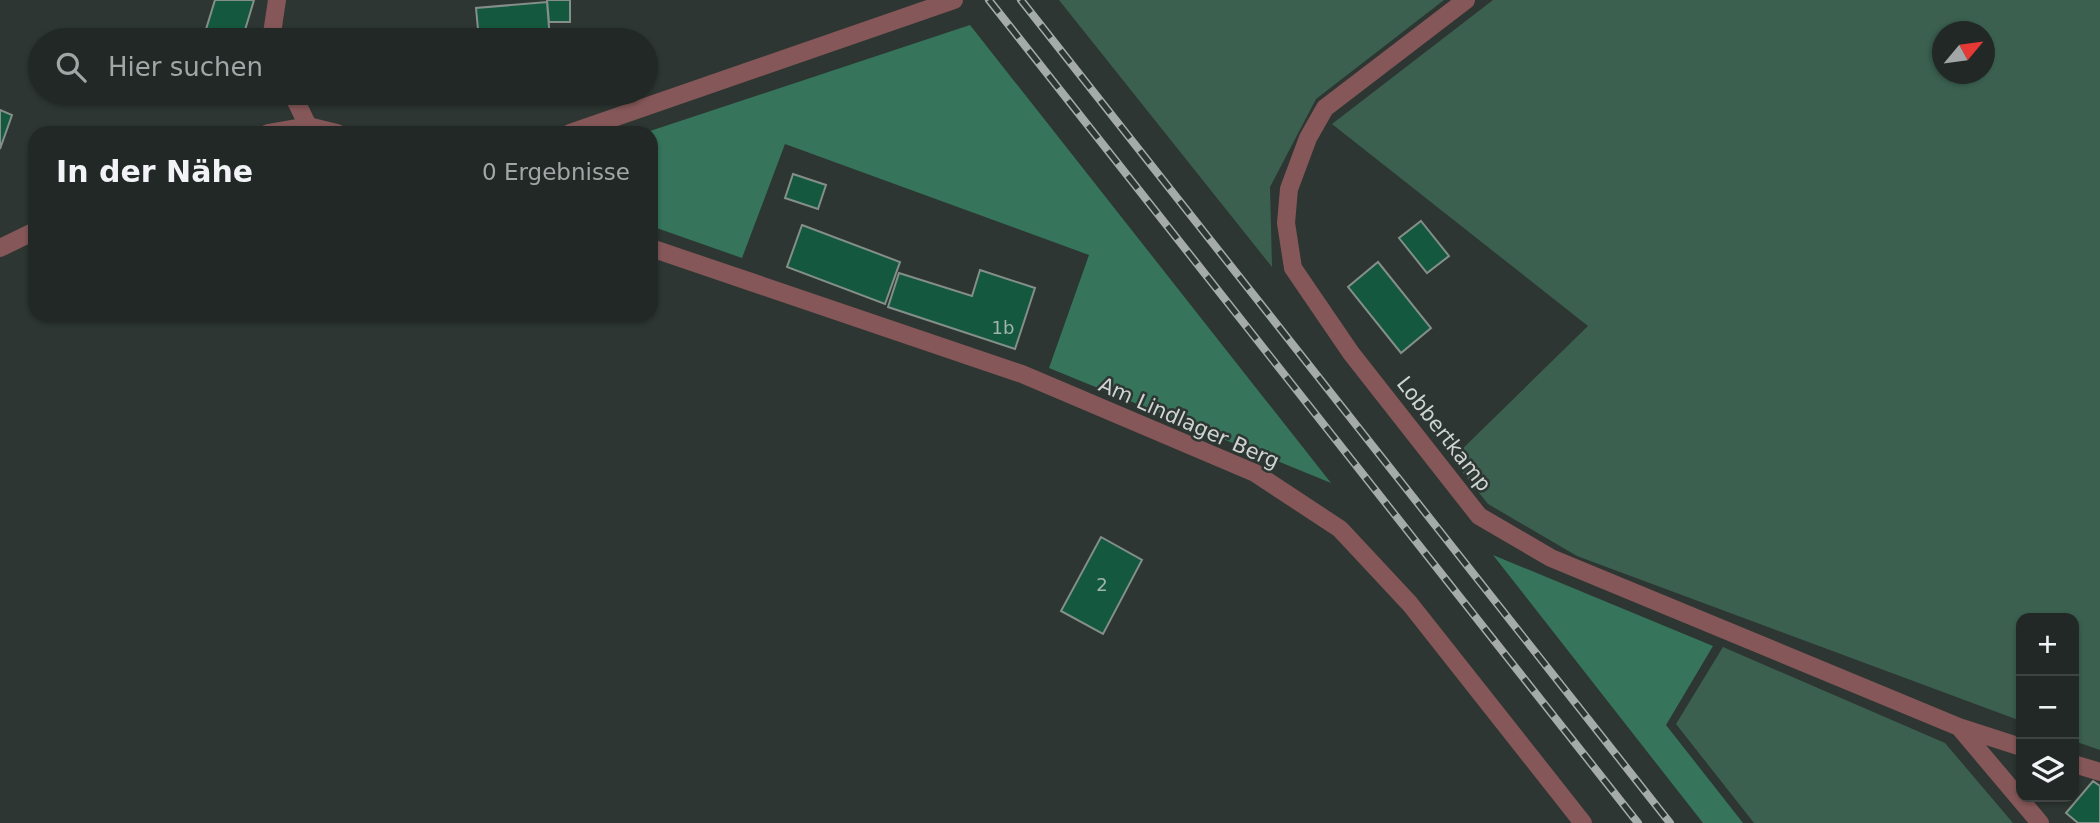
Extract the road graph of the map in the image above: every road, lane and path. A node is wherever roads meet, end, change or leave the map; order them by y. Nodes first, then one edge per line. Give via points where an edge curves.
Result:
1 (277, 0) edge
2 (954, 0) edge
3 (1466, 0) edge
4 (273, 28) edge
5 (658, 101) edge
6 (298, 105) edge
7 (647, 105) edge
8 (308, 126) edge
9 (585, 126) edge
10 (28, 234) edge
11 (0, 248) edge
12 (658, 250) edge
13 (1959, 727) junction
14 (2016, 745) edge
15 (2079, 766) edge
16 (2100, 772) edge
17 (1583, 823) edge
18 (2040, 823) edge

1 - 4 street
2 - 5 street
3 - 13 street, Lobbertkamp via 1325,108 1289,189 1286,223 1293,268 1351,352 1479,516 1551,558
6 - 8 street
7 - 9 street
10 - 11 street
12 - 17 street, Am Lindlager Berg via 1022,374 1255,472 1340,529 1410,604
13 - 14 street, Lobbertkamp
13 - 18 street, Lobbertkamp
15 - 16 street

